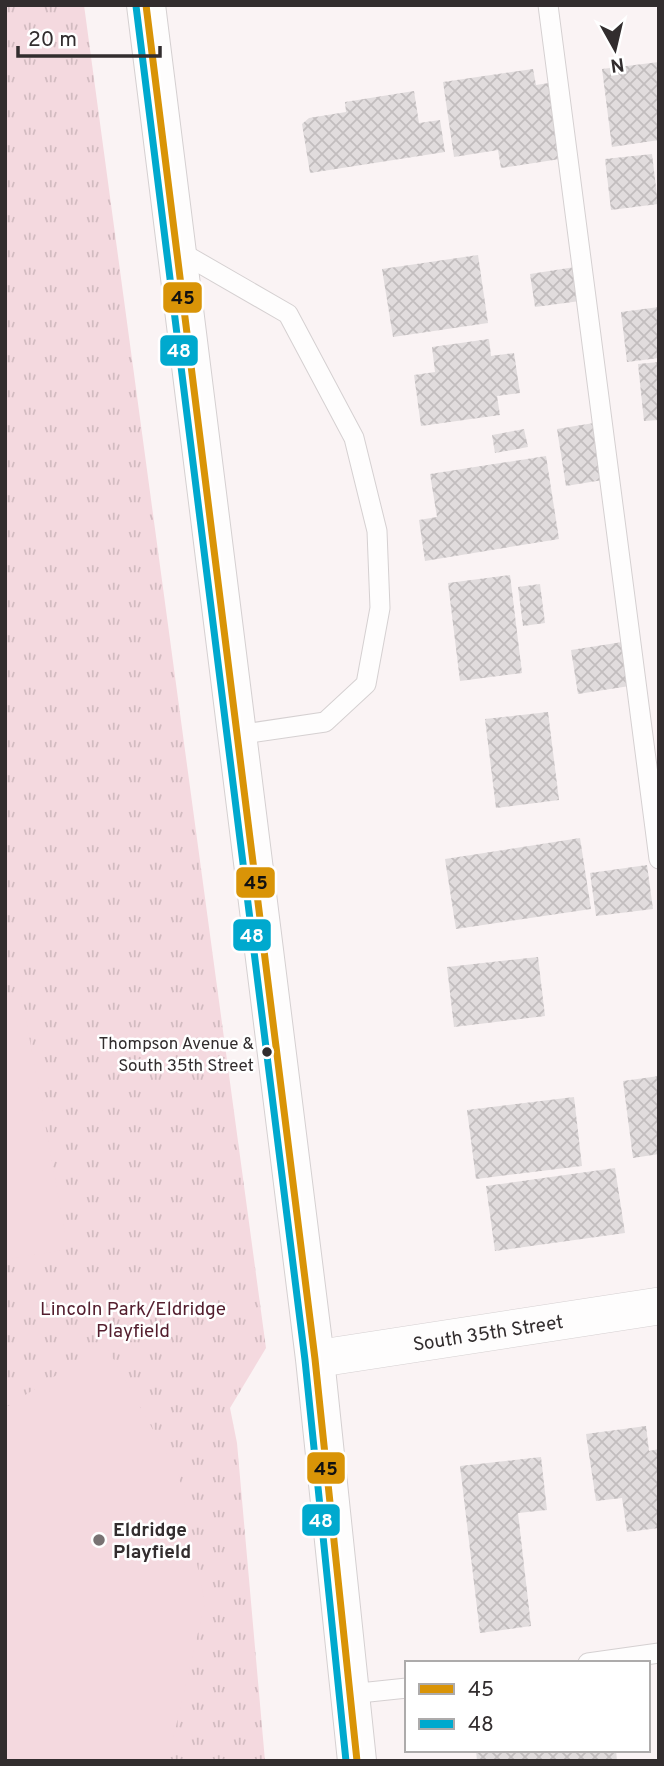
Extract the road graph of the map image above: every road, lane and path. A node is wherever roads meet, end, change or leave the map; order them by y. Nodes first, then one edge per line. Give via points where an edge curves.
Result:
1 (548, 5) edge
2 (151, 6) edge
3 (177, 250) junction
4 (237, 735) junction
5 (659, 859) edge
6 (659, 1306) edge
7 (316, 1359) junction
8 (659, 1653) edge
9 (602, 1661) edge
10 (405, 1688) edge
11 (349, 1694) junction
12 (357, 1761) edge

1 - 5 lane
2 - 3 main road
3 - 4 main road
3 - 4 lane via 288,314 354,438 377,531 380,608 366,684 325,722
4 - 7 main road
6 - 7 street, South 35th Street
7 - 11 main road
8 - 9 lane
10 - 11 lane
11 - 12 main road

